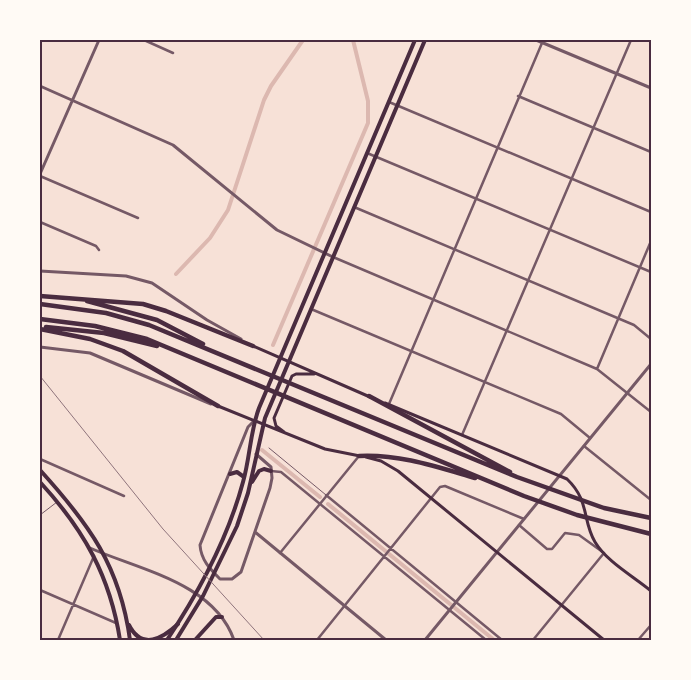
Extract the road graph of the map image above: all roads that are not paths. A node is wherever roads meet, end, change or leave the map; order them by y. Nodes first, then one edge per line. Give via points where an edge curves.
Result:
1 (99, 40) edge
2 (144, 40) edge
3 (415, 40) edge
4 (426, 40) edge
5 (536, 40) edge
6 (631, 40) edge
7 (542, 43) junction
8 (174, 52) dead end
9 (617, 74) junction
10 (40, 86) edge
11 (651, 88) edge
12 (518, 96) junction
13 (74, 100) junction
14 (389, 102) junction
15 (398, 105) junction
16 (593, 128) junction
17 (497, 147) junction
18 (651, 152) edge
19 (367, 153) junction
20 (376, 157) junction
21 (40, 175) edge
22 (571, 179) junction
23 (475, 198) junction
24 (354, 207) junction
25 (651, 212) edge
26 (138, 218) dead end
27 (40, 222) edge
28 (550, 230) junction
29 (651, 241) edge
30 (99, 250) dead end
31 (454, 250) junction
32 (325, 254) junction
33 (333, 257) junction
34 (640, 268) junction
35 (40, 271) edge
36 (651, 272) edge
37 (528, 280) junction
38 (40, 296) edge
39 (69, 298) junction
40 (432, 300) junction
41 (40, 304) edge
42 (311, 309) junction
43 (40, 318) edge
44 (618, 318) junction
45 (40, 328) edge
46 (506, 332) junction
47 (651, 339) edge
48 (253, 346) junction
49 (40, 347) edge
50 (210, 349) junction
51 (172, 350) junction
52 (411, 352) junction
53 (284, 360) junction
54 (651, 364) edge
55 (597, 370) junction
56 (317, 374) junction
57 (485, 382) junction
58 (627, 393) junction
59 (369, 396) junction
60 (389, 404) junction
61 (218, 406) junction
62 (651, 412) edge
63 (254, 421) junction
64 (262, 425) junction
65 (462, 435) junction
66 (292, 437) junction
67 (590, 438) junction
68 (584, 446) junction
69 (269, 448) dead end
70 (256, 454) junction
71 (359, 456) junction
72 (40, 459) edge
73 (40, 470) edge
74 (271, 471) junction
75 (230, 474) junction
76 (560, 475) junction
77 (244, 477) junction
78 (517, 477) junction
79 (40, 482) edge
80 (250, 486) junction
81 (498, 486) junction
82 (326, 495) junction
83 (124, 496) dead end
84 (430, 497) junction
85 (650, 498) edge
86 (57, 502) junction
87 (319, 504) junction
88 (40, 515) edge
89 (651, 518) edge
90 (524, 520) junction
91 (519, 525) junction
92 (255, 532) junction
93 (651, 534) edge
94 (90, 548) junction
95 (389, 548) junction
96 (497, 552) junction
97 (280, 553) junction
98 (604, 553) junction
99 (104, 554) junction
100 (94, 555) junction
101 (384, 555) junction
102 (40, 590) edge
103 (651, 591) edge
104 (456, 602) junction
105 (73, 605) junction
106 (562, 605) junction
107 (344, 606) junction
108 (450, 610) junction
109 (222, 617) junction
110 (127, 622) junction
111 (118, 624) junction
112 (178, 624) junction
113 (651, 625) edge
114 (58, 640) edge
115 (120, 640) edge
116 (130, 640) edge
117 (167, 640) edge
118 (176, 640) edge
119 (195, 640) edge
120 (234, 640) edge
121 (317, 640) edge
122 (386, 640) edge
123 (425, 640) edge
124 (486, 640) edge
125 (502, 640) edge
126 (532, 640) edge
127 (604, 640) edge
128 (638, 640) edge

1 - 13 street
2 - 8 street
3 - 14 main road
4 - 15 main road
5 - 7 street
6 - 9 street
7 - 9 street
7 - 12 street
9 - 11 street
9 - 16 street
10 - 13 street
12 - 16 street
12 - 17 street
13 - 21 street
13 - 32 street via 169,142 277,230
14 - 15 street
14 - 19 main road
15 - 17 street
15 - 20 main road
16 - 18 street
16 - 22 street
17 - 22 street
17 - 23 street
19 - 20 street
19 - 32 main road
20 - 23 street
20 - 24 main road
21 - 26 street
22 - 25 street
22 - 28 street
23 - 28 street
23 - 31 street
24 - 31 street
24 - 33 main road
27 - 30 street
28 - 34 street
28 - 37 street
29 - 34 street
31 - 37 street
31 - 40 street
32 - 33 street
32 - 53 main road
33 - 40 street
33 - 42 main road
34 - 36 street
34 - 44 street
35 - 48 street via 126,276 152,283
37 - 44 street
37 - 46 street
38 - 39 highway
39 - 48 highway via 132,302 155,307
39 - 50 highway via 157,320 194,337
40 - 46 street
40 - 52 street
41 - 50 highway via 130,319
42 - 52 street
42 - 53 main road
43 - 51 highway via 112,329
44 - 47 street via 634,325
44 - 55 street
45 - 51 highway via 104,333
45 - 61 highway via 90,339 123,351
46 - 55 street
46 - 57 street
48 - 53 main road
49 - 61 street via 90,353
50 - 78 highway
51 - 81 highway
52 - 57 street
52 - 60 street
53 - 56 main road
53 - 63 main road
53 - 64 main road
54 - 58 street
55 - 58 street
56 - 59 main road
56 - 66 main road via 292,376 274,418 276,426
57 - 65 street
57 - 67 street via 561,414
58 - 62 street
58 - 67 street
59 - 60 main road
59 - 78 highway
60 - 65 main road
61 - 63 main road
63 - 64 main road
63 - 75 street via 248,427
63 - 77 main road
64 - 66 main road
64 - 70 main road
65 - 76 main road
66 - 71 main road via 325,449
67 - 68 street
68 - 76 street
68 - 85 street
69 - 82 lane
70 - 74 street via 271,467
70 - 80 main road
71 - 81 highway via 411,460
71 - 82 street
71 - 84 main road via 388,464
72 - 83 street
73 - 99 main road via 73,506
74 - 80 main road via 264,469 259,472
74 - 87 street via 281,472
74 - 92 street via 270,488
75 - 77 main road via 237,472
75 - 92 street via 200,545 206,563 220,579 238,576
76 - 90 street
76 - 98 main road via 576,490 585,506 590,531
77 - 112 main road via 217,552
78 - 89 highway via 596,505
79 - 86 main road
80 - 118 main road via 223,558
81 - 93 highway via 577,515
82 - 87 street
82 - 95 street
84 - 90 street via 440,487 448,488
84 - 95 street
84 - 96 main road
86 - 88 lane
86 - 94 main road
87 - 97 street
87 - 101 street
90 - 91 street
91 - 96 street
91 - 98 street via 546,548 552,549 565,534 571,533
92 - 97 street
94 - 99 street
94 - 100 main road
95 - 101 street
95 - 104 street
96 - 104 street
96 - 106 main road
97 - 107 street
98 - 103 main road
98 - 106 street
99 - 109 street via 194,591
99 - 110 main road
100 - 105 street
100 - 111 main road via 109,588
101 - 107 street
101 - 108 street
102 - 105 street
104 - 108 street
104 - 125 street
105 - 111 street
105 - 114 street
106 - 126 street
106 - 127 main road
107 - 121 street
107 - 122 street
108 - 123 street
108 - 124 street
109 - 119 main road via 216,617
109 - 120 street
110 - 112 main road via 135,634 150,640 162,637
110 - 116 main road
111 - 115 main road
112 - 117 main road
113 - 128 street

